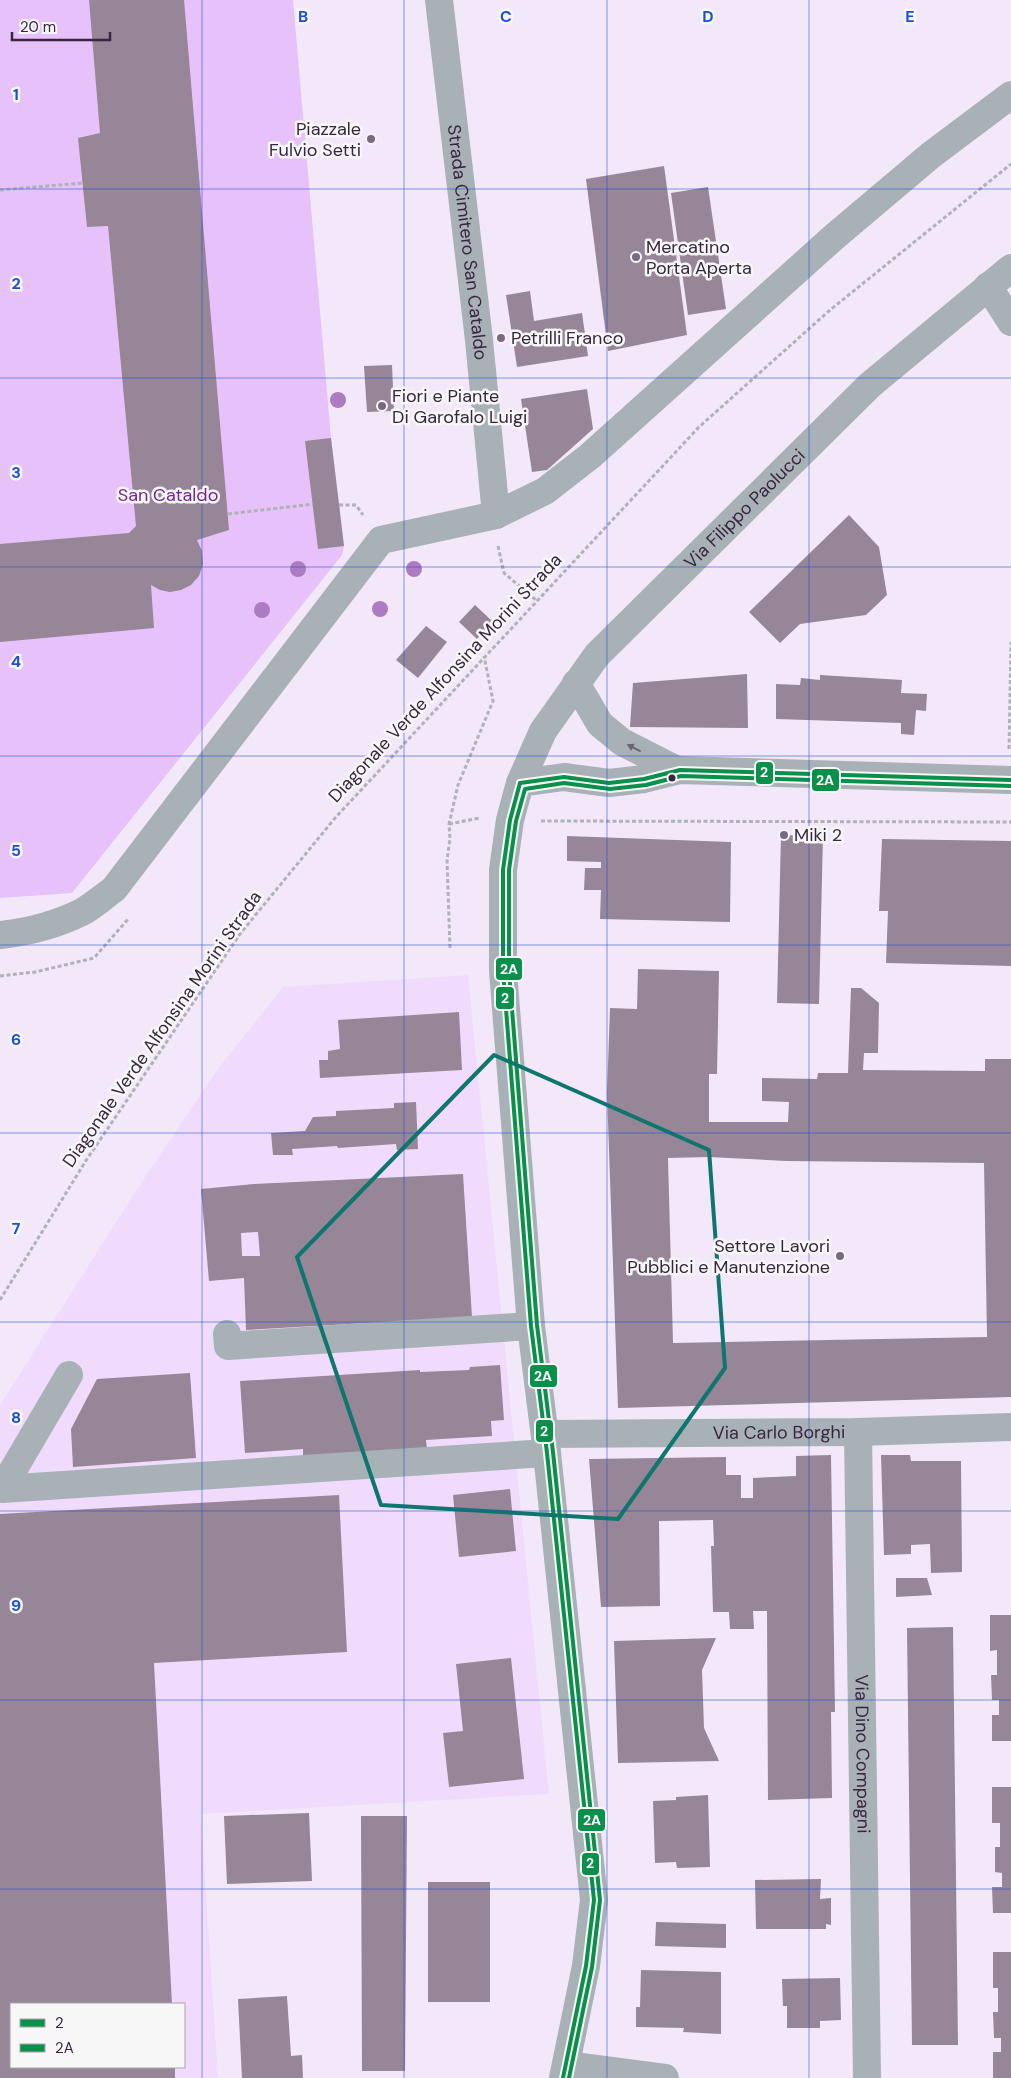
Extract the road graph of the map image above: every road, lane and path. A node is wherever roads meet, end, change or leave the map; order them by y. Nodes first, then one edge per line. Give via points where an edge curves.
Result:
1 (439, 0) edge
2 (1011, 95) edge
3 (1011, 164) edge
4 (83, 183) dead end
5 (0, 190) edge
6 (1011, 268) edge
7 (988, 286) junction
8 (1011, 322) edge
9 (313, 504) dead end
10 (228, 514) dead end
11 (496, 515) junction
12 (536, 600) junction
13 (1011, 642) edge
14 (484, 656) junction
15 (576, 683) junction
16 (678, 770) junction
17 (1009, 780) edge
18 (520, 784) junction
19 (510, 820) junction
20 (1011, 822) edge
21 (449, 824) junction
22 (0, 935) edge
23 (450, 948) dead end
24 (0, 1300) edge
25 (531, 1326) junction
26 (228, 1334) dead end
27 (69, 1375) dead end
28 (1011, 1427) edge
29 (858, 1432) junction
30 (546, 1443) junction
31 (565, 2071) edge
32 (665, 2078) edge
33 (868, 2078) edge

1 - 11 street, Strada Cimitero San Cataldo
2 - 11 street via 931,155 834,237 590,456 545,491
3 - 12 path, Diagonale Verde Alfonsina Morini Strada via 830,310 699,427
4 - 5 path
6 - 7 street, Via Filippo Paolucci
7 - 8 street
7 - 15 street, Via Filippo Paolucci via 870,385 606,646
9 - 10 path
11 - 12 path via 504,572
11 - 22 street via 381,540 114,890 84,911 56,924
12 - 14 path, Diagonale Verde Alfonsina Morini Strada
13 - 17 path
14 - 21 path via 493,702 458,785
14 - 24 path, Diagonale Verde Alfonsina Morini Strada via 335,818 240,934 87,1159
16 -> 15 street via 622,742 600,724
15 - 18 street, Via Filippo Paolucci via 543,731
16 - 17 street
16 - 18 street via 644,779 609,783 564,777
18 - 19 street, Via Filippo Paolucci
19 - 20 path
19 - 21 path via 477,818
19 - 25 street, Via Filippo Paolucci via 503,870 503,971
21 - 23 path
25 - 26 street via 228,1346
25 - 30 street, Via Filippo Paolucci
27 - 30 street, Via Carlo Borghi via 2,1490
28 - 29 street, Via Carlo Borghi
29 - 30 street, Via Carlo Borghi
29 - 33 street, Via Dino Compagni
30 - 31 street, Via Filippo Paolucci via 594,1900 586,1966
31 - 32 street

